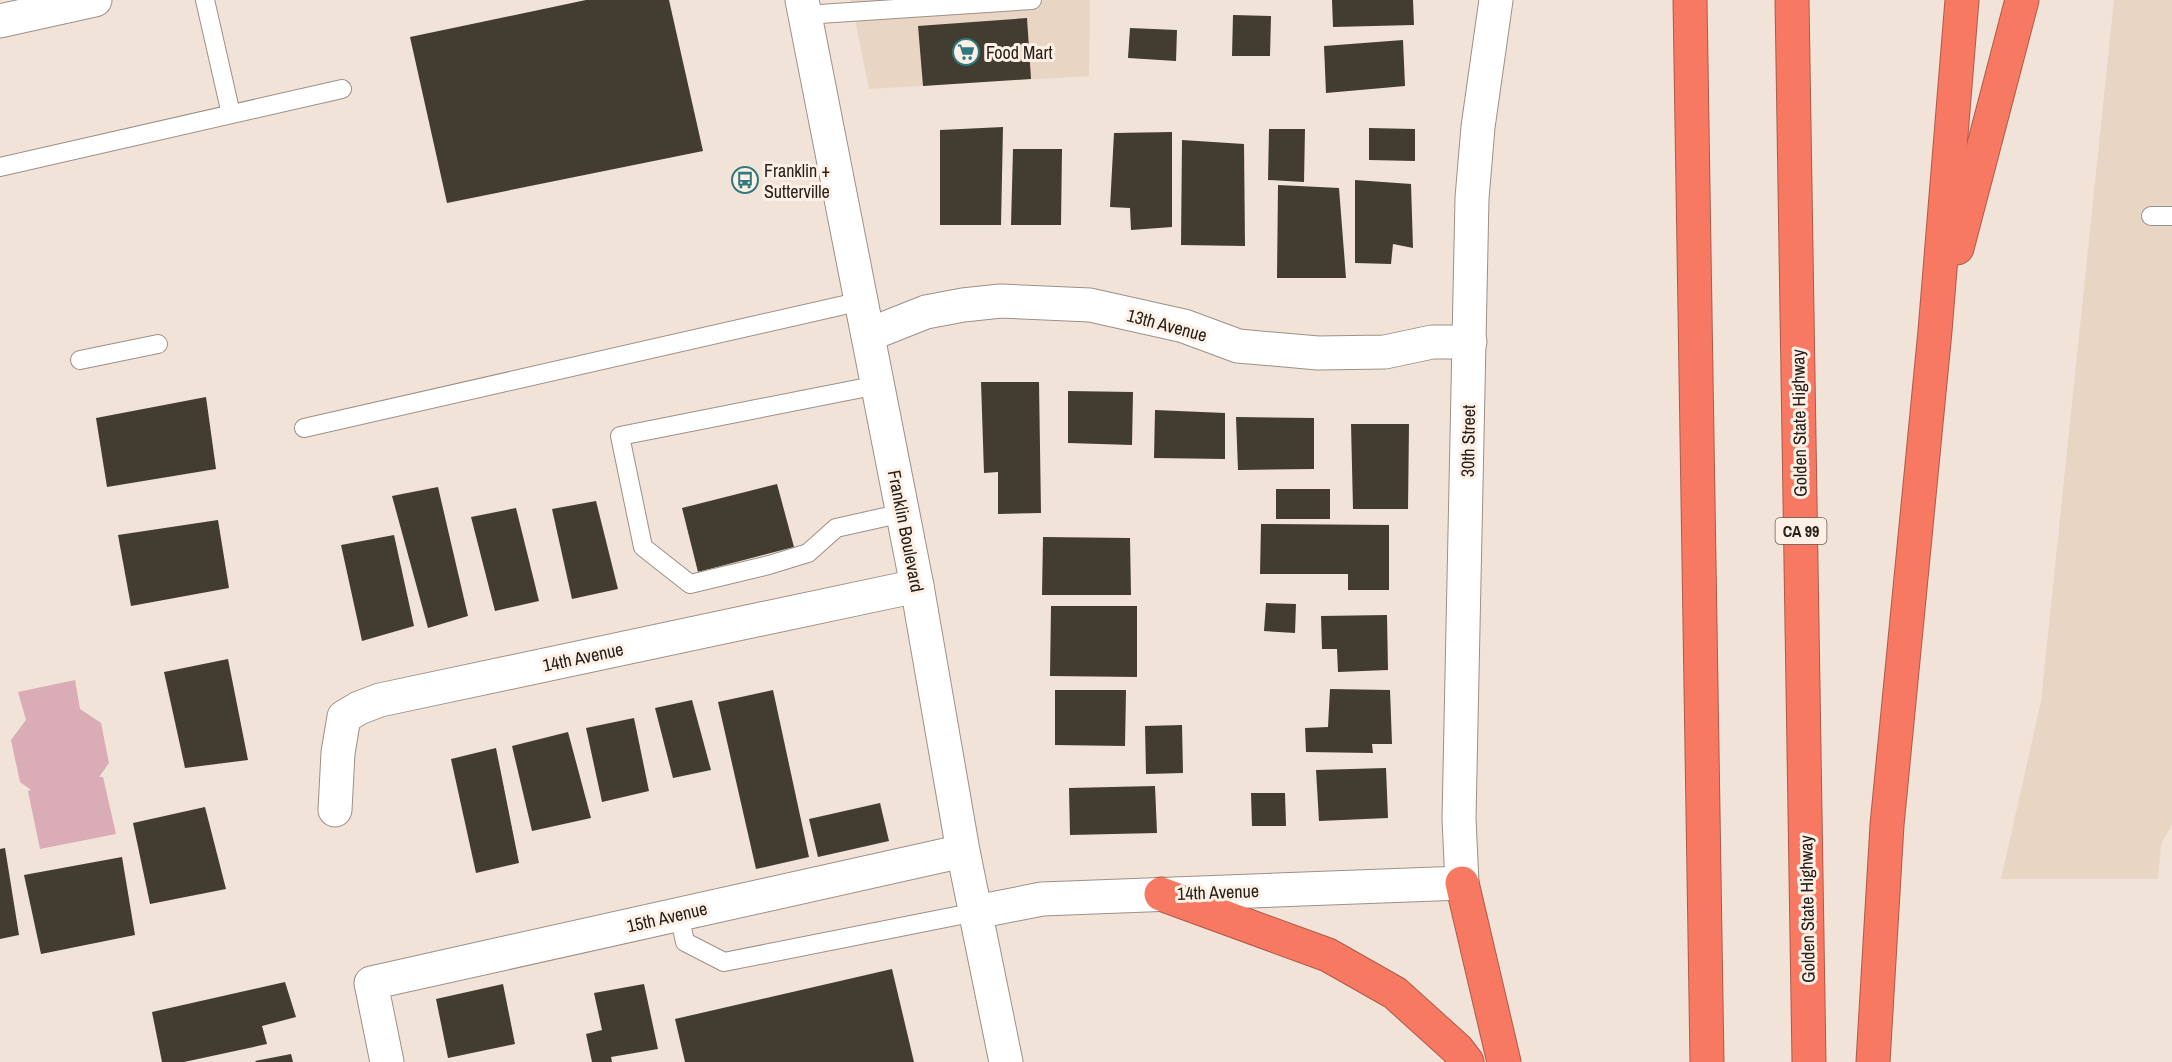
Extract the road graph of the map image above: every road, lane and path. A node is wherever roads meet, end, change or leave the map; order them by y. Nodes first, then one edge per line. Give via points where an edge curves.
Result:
1 (95, 0) edge
2 (205, 0) edge
3 (1032, 0) edge
4 (1496, 0) edge
5 (1690, 0) edge
6 (1792, 0) edge
7 (1962, 0) edge
8 (2022, 0) edge
9 (803, 7) edge
10 (0, 21) edge
11 (342, 89) dead end
12 (231, 114) junction
13 (0, 167) edge
14 (2151, 216) dead end
15 (2172, 216) edge
16 (862, 301) junction
17 (1935, 331) junction
18 (868, 336) junction
19 (1470, 342) junction
20 (158, 344) dead end
21 (80, 360) dead end
22 (878, 385) junction
23 (303, 428) dead end
24 (903, 513) junction
25 (917, 586) junction
26 (335, 810) dead end
27 (963, 850) junction
28 (1462, 883) junction
29 (1161, 894) junction
30 (976, 912) junction
31 (679, 914) junction
32 (387, 1062) edge
33 (1006, 1062) edge
34 (1467, 1062) edge
35 (1504, 1062) edge
36 (1707, 1062) edge
37 (1809, 1062) edge
38 (1873, 1062) edge

1 - 10 main road
2 - 12 lane
3 - 9 lane
4 - 19 main road, 30th Street via 1472,198
5 - 36 highway
6 - 37 highway, Golden State Highway / CA 99
7 - 17 highway
8 - 17 highway
9 - 16 main road, Franklin Boulevard
11 - 12 lane
12 - 13 lane
14 - 15 lane
16 - 18 main road, Franklin Boulevard
16 - 23 lane
17 - 38 highway via 1887,825
18 - 19 main road, 13th Avenue via 926,312 1000,301 1090,305 1185,326 1249,347 1318,353 1385,352 1431,342
18 - 22 main road, Franklin Boulevard
19 - 28 main road, 30th Street via 1459,819
20 - 21 lane
22 - 24 main road, Franklin Boulevard
22 - 24 lane via 621,436 644,547 690,584 808,553 836,528
24 - 25 main road, Franklin Boulevard
25 - 26 main road, 14th Avenue via 404,695 359,708 344,717
25 - 27 main road, Franklin Boulevard
27 - 30 main road, Franklin Boulevard
27 - 31 main road, 15th Avenue
28 - 29 main road, 14th Avenue
28 - 35 highway
29 - 30 main road, 14th Avenue via 1042,899
29 - 34 highway via 1338,960 1395,993
30 - 31 lane via 724,962 685,942
30 - 33 main road, Franklin Boulevard
31 - 32 main road, 15th Avenue via 372,983

